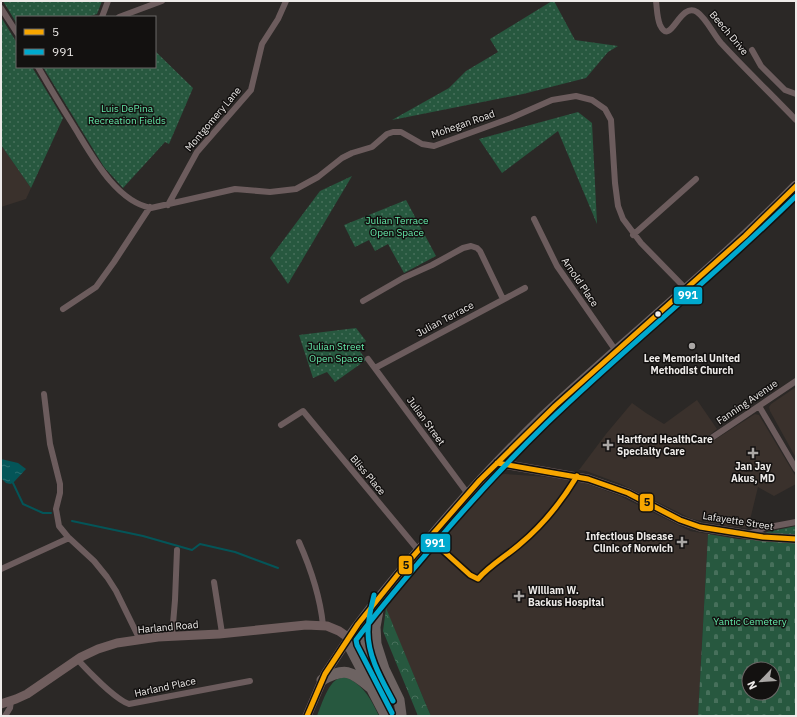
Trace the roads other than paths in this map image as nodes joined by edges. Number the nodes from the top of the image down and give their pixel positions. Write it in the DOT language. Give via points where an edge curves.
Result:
graph roads {
  1 [pos="108,1"];
  2 [pos="162,1"];
  3 [pos="286,1"];
  4 [pos="656,1"];
  5 [pos="1,8"];
  6 [pos="102,16"];
  7 [pos="121,16"];
  8 [pos="16,31"];
  9 [pos="752,50"];
  10 [pos="39,68"];
  11 [pos="796,94"];
  12 [pos="796,120"];
  13 [pos="696,179"];
  14 [pos="796,186"];
  15 [pos="168,205"];
  16 [pos="150,207"];
  17 [pos="534,219"];
  18 [pos="633,235"];
  19 [pos="525,288"];
  20 [pos="686,289"];
  21 [pos="502,299"];
  22 [pos="363,301"];
  23 [pos="63,309"];
  24 [pos="616,352"];
  25 [pos="368,359"];
  26 [pos="374,368"];
  27 [pos="796,381"];
  28 [pos="44,394"];
  29 [pos="759,406"];
  30 [pos="281,425"];
  31 [pos="710,439"];
  32 [pos="497,462"];
  33 [pos="796,469"];
  34 [pos="468,494"];
  35 [pos="796,522"];
  36 [pos="746,535"];
  37 [pos="68,538"];
  38 [pos="796,540"];
  39 [pos="299,542"];
  40 [pos="177,550"];
  41 [pos="419,551"];
  42 [pos="1,569"];
  43 [pos="214,582"];
  44 [pos="381,595"];
  45 [pos="323,626"];
  46 [pos="222,634"];
  47 [pos="172,636"];
  48 [pos="349,638"];
  49 [pos="140,640"];
  50 [pos="77,659"];
  51 [pos="322,680"];
  52 [pos="250,681"];
  53 [pos="374,690"];
  54 [pos="11,701"];
  55 [pos="1,704"];
  56 [pos="5,716"];
  57 [pos="307,716"];
  58 [pos="386,716"];
  59 [pos="401,716"];
  1 -- 6 [label="street"];
  2 -- 7 [label="street"];
  3 -- 15 [label="street, Montgomery Lane" via="262,44 251,90 197,152"];
  4 -- 12 [label="street, Beech Drive" via="660,24 666,30 673,28 685,12 692,10 700,14 720,41"];
  5 -- 8 [label="street"];
  9 -- 11 [label="street" via="761,66 784,90"];
  10 -- 16 [label="street, Mohegan Road" via="115,186 140,205"];
  13 -- 18 [label="street"];
  14 -- 20 [label="highway" via="750,232"];
  15 -- 16 [label="street, Mohegan Road"];
  15 -- 18 [label="street, Mohegan Road" via="235,189 270,192 292,190 312,180 342,158 372,147 391,133 401,132 422,144 434,146 511,118 546,101 576,96 592,100 610,116 618,206"];
  16 -- 23 [label="street" via="96,287"];
  17 -- 24 [label="street, Arnold Place" via="557,266"];
  18 -- 20 [label="street, Mohegan Road"];
  19 -- 21 [label="street, Julian Terrace"];
  20 -- 24 [label="highway"];
  21 -- 22 [label="street" via="480,251 469,246 406,276"];
  21 -- 26 [label="street, Julian Terrace"];
  24 -- 32 [label="highway"];
  25 -- 26 [label="street, Julian Street"];
  26 -- 34 [label="street, Julian Street"];
  27 -- 29 [label="street, Fanning Avenue"];
  28 -- 37 [label="street" via="50,444 60,484 56,515"];
  29 -- 31 [label="street, Fanning Avenue"];
  29 -- 33 [label="street"];
  30 -- 41 [label="street, Bliss Place" via="303,411"];
  32 -- 34 [label="highway"];
  32 -- 36 [label="main road, Lafayette Street" via="588,478 628,493 693,525"];
  34 -- 41 [label="highway"];
  35 -- 36 [label="street" via="761,529"];
  36 -- 38 [label="main road, Lafayette Street"];
  37 -- 42 [label="street"];
  37 -- 49 [label="street" via="94,561 107,577"];
  39 -- 45 [label="street" via="319,600"];
  40 -- 47 [label="street"];
  41 -- 44 [label="highway"];
  43 -- 46 [label="street"];
  44 -- 48 [label="highway"];
  44 -- 59 [label="highway" via="375,627 376,644 384,669 399,700"];
  45 -- 46 [label="main road, Harland Road" via="295,625"];
  45 -- 48 [label="main road, Harland Road"];
  46 -- 47 [label="main road, Harland Road"];
  47 -- 49 [label="main road, Harland Road"];
  48 -- 51 [label="main road"];
  48 -- 53 [label="highway" via="350,647"];
  48 -- 59 [label="highway" via="358,639 365,646"];
  49 -- 50 [label="main road, Harland Road" via="104,647"];
  50 -- 52 [label="street, Harland Place" via="99,681 129,704"];
  50 -- 54 [label="main road, Harland Road" via="29,693"];
  51 -- 53 [label="highway" via="337,673 349,672"];
  51 -- 57 [label="main road"];
  53 -- 58 [label="highway"];
  54 -- 55 [label="main road, Harland Road"];
  54 -- 56 [label="street"];
}
